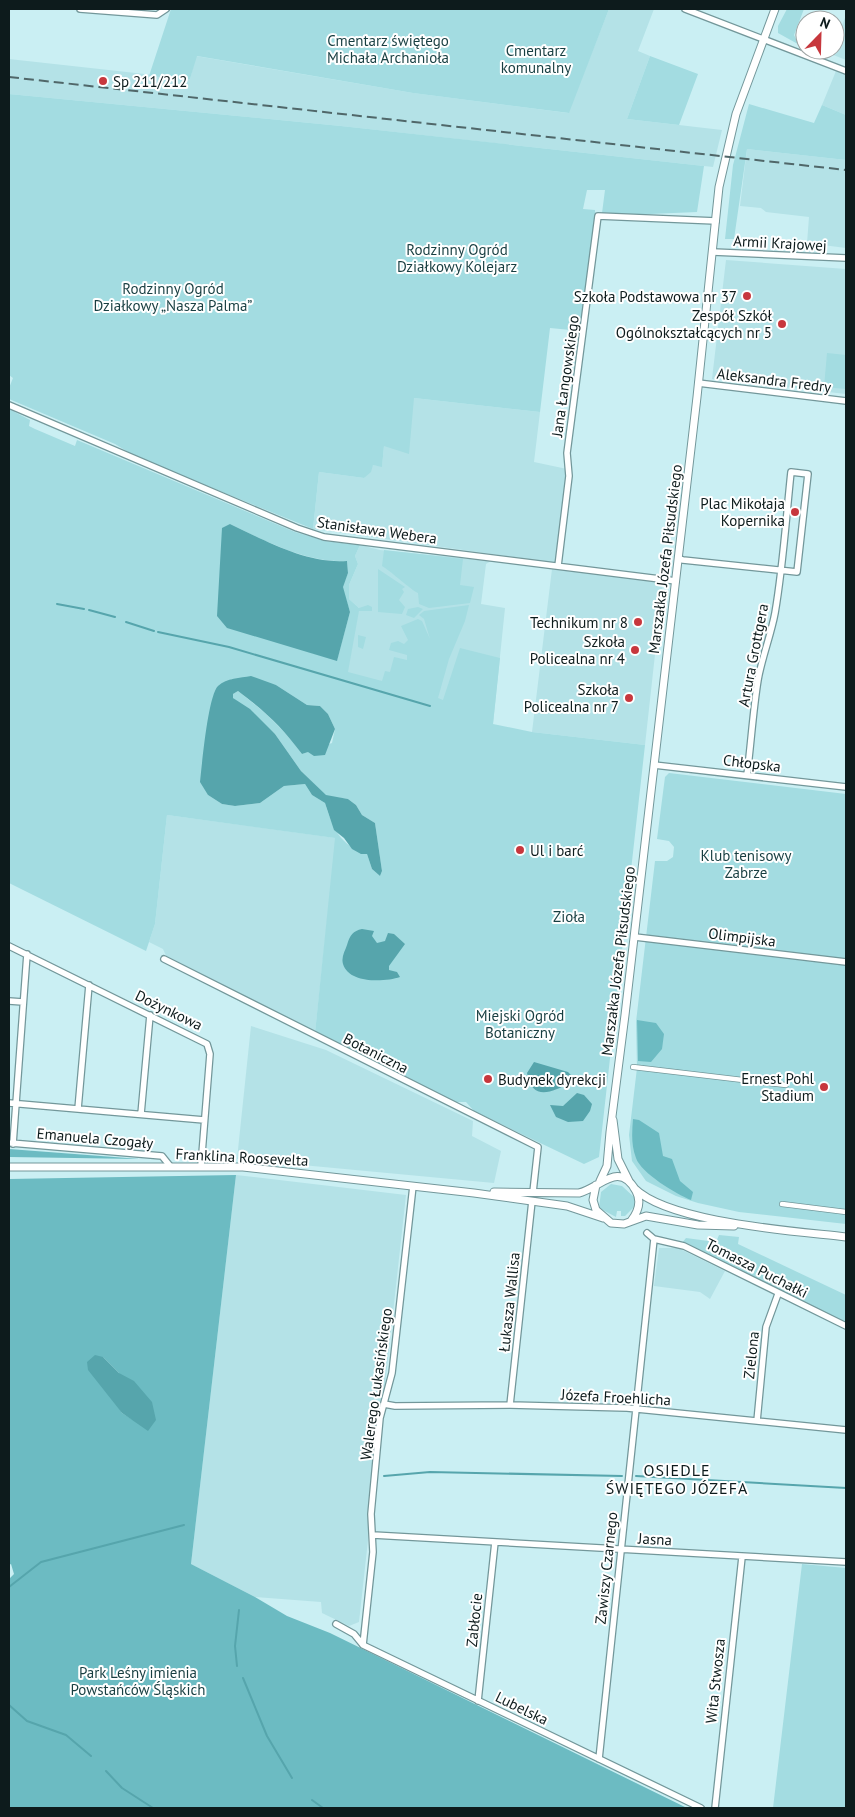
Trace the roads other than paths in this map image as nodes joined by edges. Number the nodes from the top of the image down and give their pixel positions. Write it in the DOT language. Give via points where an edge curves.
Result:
graph roads {
  1 [pos="80,9"];
  2 [pos="166,9"];
  3 [pos="685,9"];
  4 [pos="775,9"];
  5 [pos="764,39"];
  6 [pos="846,71"];
  7 [pos="716,222"];
  8 [pos="713,252"];
  9 [pos="846,258"];
  10 [pos="698,383"];
  11 [pos="846,401"];
  12 [pos="9,404"];
  13 [pos="679,559"];
  14 [pos="558,566"];
  15 [pos="780,570"];
  16 [pos="676,581"];
  17 [pos="654,765"];
  18 [pos="747,775"];
  19 [pos="846,787"];
  20 [pos="634,937"];
  21 [pos="9,946"];
  22 [pos="27,954"];
  23 [pos="164,960"];
  24 [pos="846,962"];
  25 [pos="89,985"];
  26 [pos="9,1001"];
  27 [pos="23,1002"];
  28 [pos="150,1015"];
  29 [pos="633,1067"];
  30 [pos="786,1085"];
  31 [pos="9,1103"];
  32 [pos="16,1104"];
  33 [pos="78,1109"];
  34 [pos="141,1114"];
  35 [pos="613,1119"];
  36 [pos="204,1120"];
  37 [pos="11,1144"];
  38 [pos="170,1166"];
  39 [pos="201,1166"];
  40 [pos="9,1167"];
  41 [pos="598,1183"];
  42 [pos="631,1185"];
  43 [pos="413,1186"];
  44 [pos="533,1192"];
  45 [pos="474,1193"];
  46 [pos="532,1201"];
  47 [pos="782,1204"];
  48 [pos="846,1212"];
  49 [pos="603,1218"];
  50 [pos="632,1221"];
  51 [pos="752,1226"];
  52 [pos="647,1233"];
  53 [pos="846,1237"];
  54 [pos="654,1239"];
  55 [pos="778,1294"];
  56 [pos="846,1326"];
  57 [pos="384,1404"];
  58 [pos="510,1405"];
  59 [pos="636,1409"];
  60 [pos="757,1421"];
  61 [pos="846,1430"];
  62 [pos="373,1535"];
  63 [pos="495,1542"];
  64 [pos="621,1550"];
  65 [pos="742,1556"];
  66 [pos="846,1562"];
  67 [pos="336,1624"];
  68 [pos="363,1645"];
  69 [pos="478,1701"];
  70 [pos="599,1759"];
  71 [pos="701,1808"];
  72 [pos="715,1808"];
  1 -- 2 [label="street" via="157,15"];
  3 -- 5 [label="street"];
  4 -- 5 [label="street, Marszałka Józefa Piłsudskiego"];
  5 -- 6 [label="street"];
  5 -- 7 [label="street, Marszałka Józefa Piłsudskiego" via="728,143"];
  7 -- 8 [label="street, Marszałka Józefa Piłsudskiego"];
  7 -- 14 [label="street, Jana Łangowskiego" via="598,216 567,453 569,476"];
  8 -- 9 [label="street, Armii Krajowej"];
  8 -- 10 [label="street, Marszałka Józefa Piłsudskiego"];
  10 -- 11 [label="street, Aleksandra Fredry"];
  10 -- 13 [label="street, Marszałka Józefa Piłsudskiego"];
  12 -- 14 [label="street, Stanisława Webera" via="308,532 357,542"];
  13 -- 15 [label="street"];
  13 -- 16 [label="street, Marszałka Józefa Piłsudskiego"];
  14 -- 16 [label="street, Stanisława Webera"];
  15 -- 15 [label="street" via="791,472 808,474 797,572"];
  15 -- 18 [label="street, Artura Grottgera" via="775,612 757,689"];
  16 -- 17 [label="street, Marszałka Józefa Piłsudskiego"];
  17 -- 18 [label="street, Chłopska"];
  17 -- 20 [label="street, Marszałka Józefa Piłsudskiego"];
  18 -- 19 [label="street, Chłopska"];
  20 -- 24 [label="street, Olimpijska"];
  20 -- 35 [label="street, Marszałka Józefa Piłsudskiego"];
  21 -- 22 [label="street, Dożynkowa"];
  22 -- 25 [label="street, Dożynkowa"];
  22 -- 27 [label="street, Emanuela Czogały"];
  23 -- 44 [label="street, Botaniczna" via="538,1147"];
  25 -- 28 [label="street, Dożynkowa"];
  25 -- 33 [label="street, Emanuela Czogały"];
  26 -- 27 [label="street"];
  27 -- 32 [label="street, Emanuela Czogały"];
  28 -- 34 [label="street, Emanuela Czogały"];
  28 -- 36 [label="street, Dożynkowa" via="210,1048"];
  29 -- 30 [label="street"];
  31 -- 32 [label="street, Emanuela Czogały"];
  32 -- 33 [label="street, Emanuela Czogały"];
  32 -- 37 [label="street, Emanuela Czogały"];
  33 -- 34 [label="street, Emanuela Czogały"];
  34 -- 36 [label="street, Emanuela Czogały"];
  35 -- 41 [label="street, Marszałka Józefa Piłsudskiego" via="607,1171"];
  35 -- 42 [label="street, Marszałka Józefa Piłsudskiego" via="618,1158"];
  36 -- 39 [label="street, Dożynkowa"];
  37 -- 38 [label="street, Emanuela Czogały" via="162,1156"];
  38 -- 39 [label="street, Franklina Roosevelta"];
  38 -- 40 [label="street, Franklina Roosevelta"];
  39 -- 43 [label="street, Franklina Roosevelta" via="251,1168"];
  41 -- 42 [label="street" via="615,1177"];
  41 -- 44 [label="street, Franklina Roosevelta" via="579,1193"];
  41 -- 49 [label="street" via="593,1195 594,1206"];
  42 -- 50 [label="street" via="639,1205"];
  42 -- 51 [label="street" via="643,1195 689,1214"];
  43 -- 45 [label="street, Franklina Roosevelta"];
  43 -- 57 [label="street, Walerego Łukasińskiego" via="395,1350"];
  44 -- 45 [label="street, Franklina Roosevelta"];
  45 -- 46 [label="street, Franklina Roosevelta"];
  46 -- 49 [label="street, Franklina Roosevelta" via="567,1206"];
  46 -- 58 [label="street, Łukasza Wallisa"];
  47 -- 48 [label="street"];
  49 -- 50 [label="street" via="616,1224"];
  50 -- 51 [label="street" via="646,1216 698,1225"];
  51 -- 53 [label="street"];
  52 -- 54 [label="street"];
  54 -- 55 [label="street, Tomasza Puchałki" via="684,1246"];
  54 -- 59 [label="street, Zawiszy Czarnego"];
  55 -- 56 [label="street, Tomasza Puchałki"];
  55 -- 60 [label="street, Zielona" via="766,1327"];
  57 -- 58 [label="street, Józefa Froehlicha"];
  57 -- 62 [label="street, Walerego Łukasińskiego" via="380,1418"];
  58 -- 59 [label="street, Józefa Froehlicha"];
  59 -- 60 [label="street, Józefa Froehlicha"];
  59 -- 64 [label="street, Zawiszy Czarnego"];
  60 -- 61 [label="street, Józefa Froehlicha"];
  62 -- 63 [label="street, Jasna"];
  62 -- 68 [label="street, Walerego Łukasińskiego"];
  63 -- 64 [label="street, Jasna"];
  63 -- 69 [label="street, Zabłocie"];
  64 -- 65 [label="street, Jasna"];
  64 -- 70 [label="street, Zawiszy Czarnego"];
  65 -- 66 [label="street, Jasna"];
  65 -- 72 [label="street, Wita Stwosza"];
  67 -- 68 [label="street, Lubelska" via="354,1634"];
  68 -- 69 [label="street, Lubelska"];
  69 -- 70 [label="street, Lubelska"];
  70 -- 71 [label="street, Lubelska"];
}
